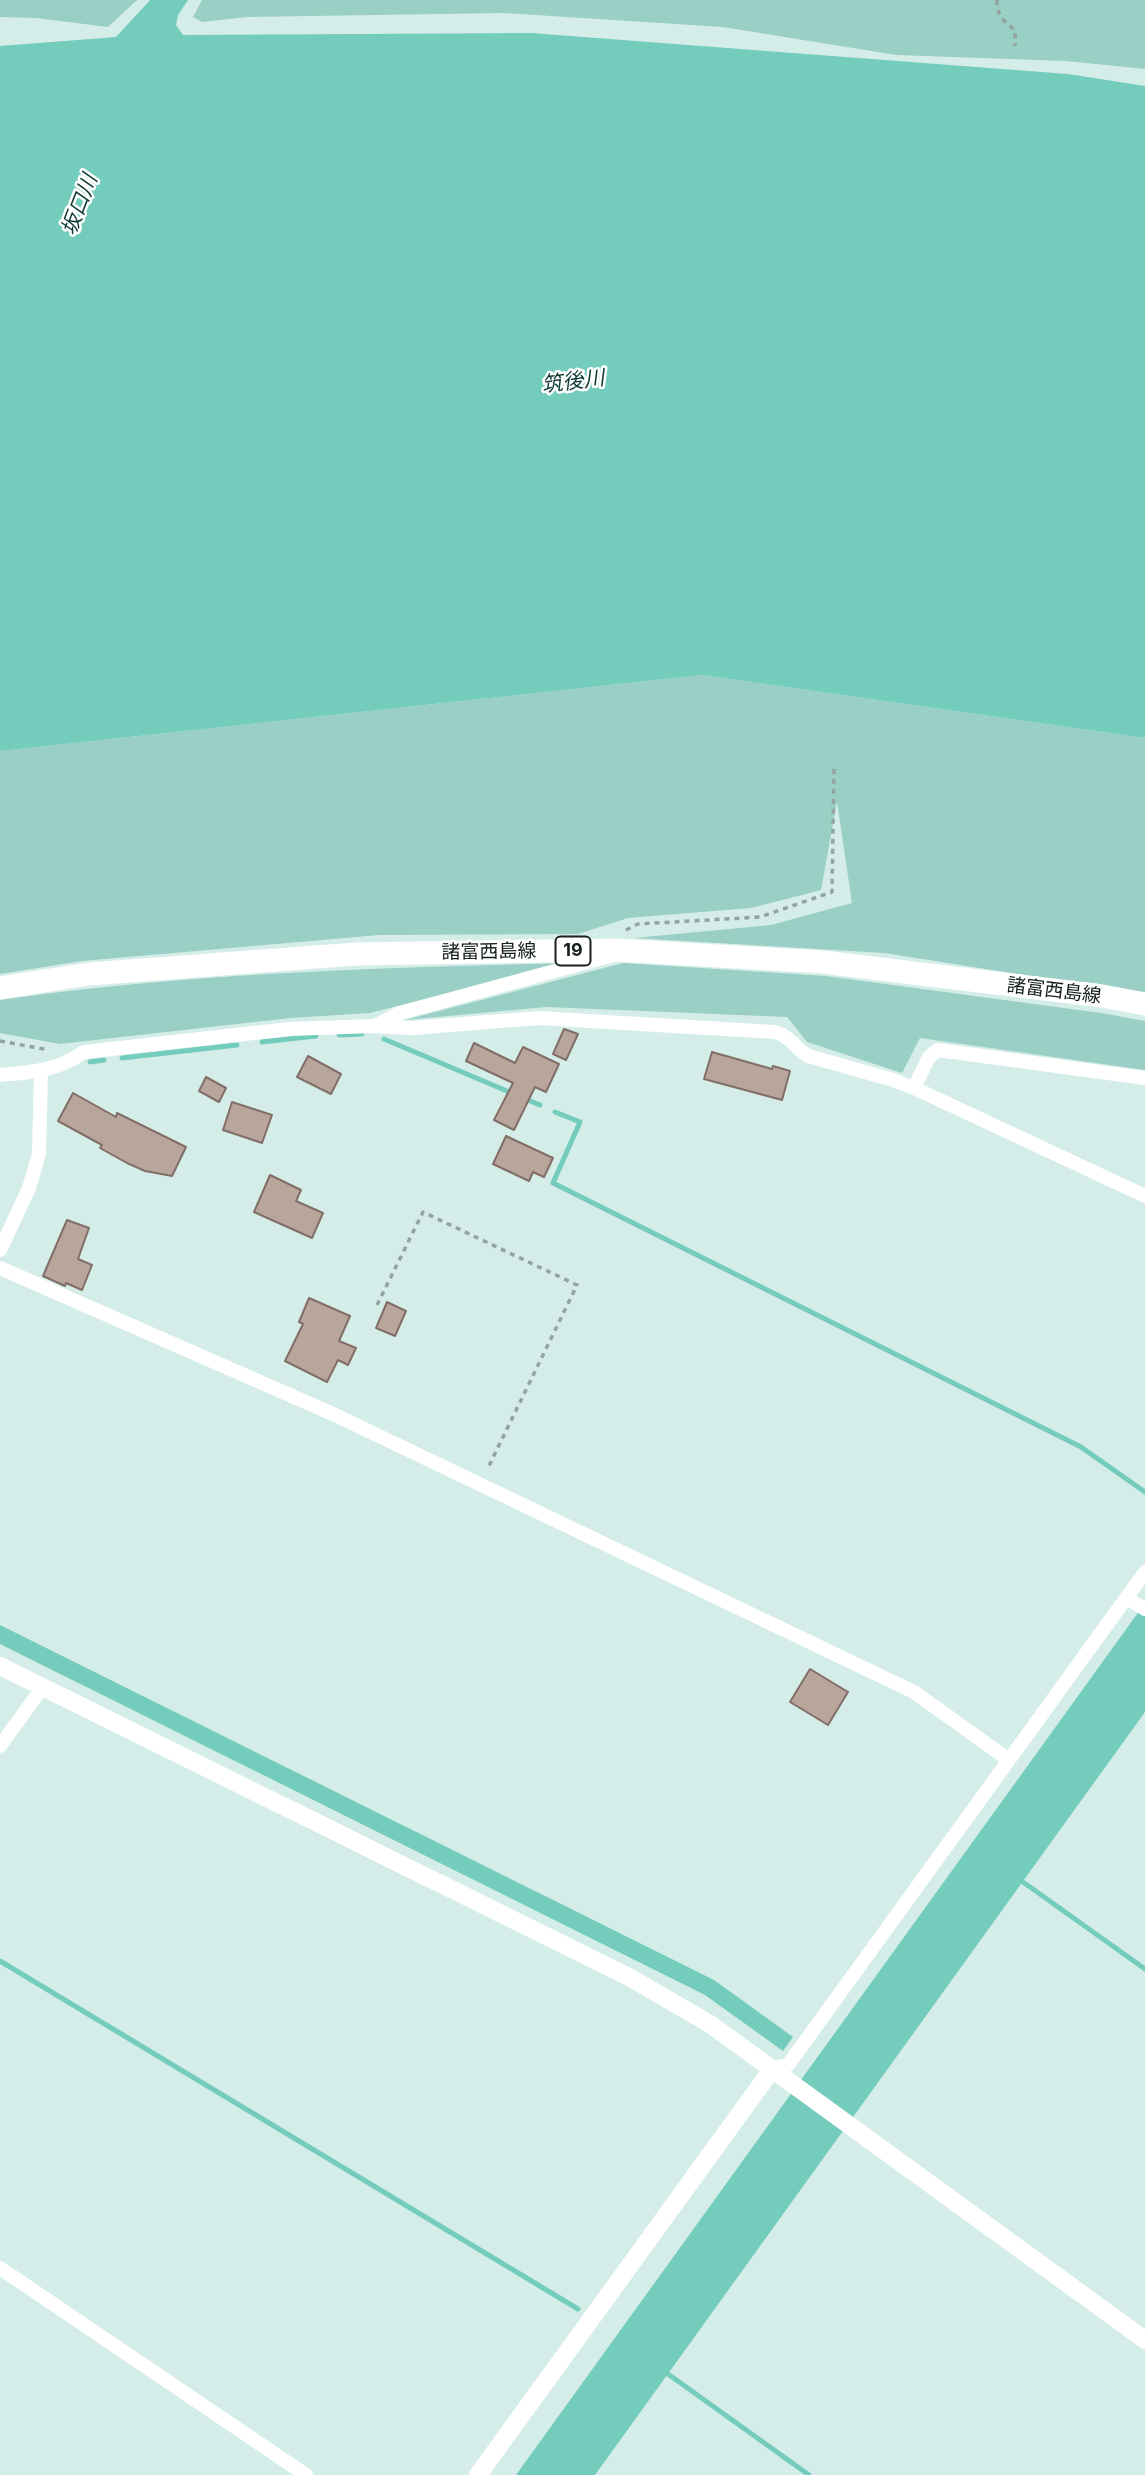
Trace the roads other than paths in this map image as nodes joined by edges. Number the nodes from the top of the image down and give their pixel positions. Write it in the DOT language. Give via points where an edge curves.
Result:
graph roads {
  1 [pos="615,950"];
  2 [pos="0,988"];
  3 [pos="1145,1004"];
  4 [pos="374,1026"];
  5 [pos="41,1071"];
  6 [pos="0,1075"];
  7 [pos="1145,1078"];
  8 [pos="915,1088"];
  9 [pos="1145,1196"];
  10 [pos="0,1250"];
  11 [pos="0,1268"];
  12 [pos="1145,1572"];
  13 [pos="1137,1604"];
  14 [pos="0,1666"];
  15 [pos="43,1687"];
  16 [pos="0,1746"];
  17 [pos="1009,1760"];
  18 [pos="773,2068"];
  19 [pos="0,2267"];
  20 [pos="1145,2340"];
  21 [pos="306,2475"];
  22 [pos="478,2475"];
  1 -- 2 [label="main road, 諸富西島線 / 19" via="356,954 89,974"];
  1 -- 3 [label="main road, 諸富西島線 / 19" via="823,962"];
  1 -- 4 [label="street" via="609,957 400,1013"];
  4 -- 5 [label="street" via="289,1028 98,1050"];
  4 -- 8 [label="street" via="412,1028 539,1018 775,1032 808,1056"];
  5 -- 6 [label="street"];
  5 -- 10 [label="street" via="39,1154 29,1188"];
  7 -- 8 [label="street" via="938,1050 929,1057"];
  8 -- 9 [label="street"];
  11 -- 17 [label="street" via="333,1414 914,1692"];
  12 -- 13 [label="street"];
  13 -- 17 [label="street"];
  14 -- 15 [label="street"];
  15 -- 16 [label="street"];
  15 -- 18 [label="street" via="629,1977 710,2024"];
  17 -- 18 [label="street" via="788,2065"];
  18 -- 20 [label="street"];
  18 -- 22 [label="street"];
  19 -- 21 [label="street"];
}
